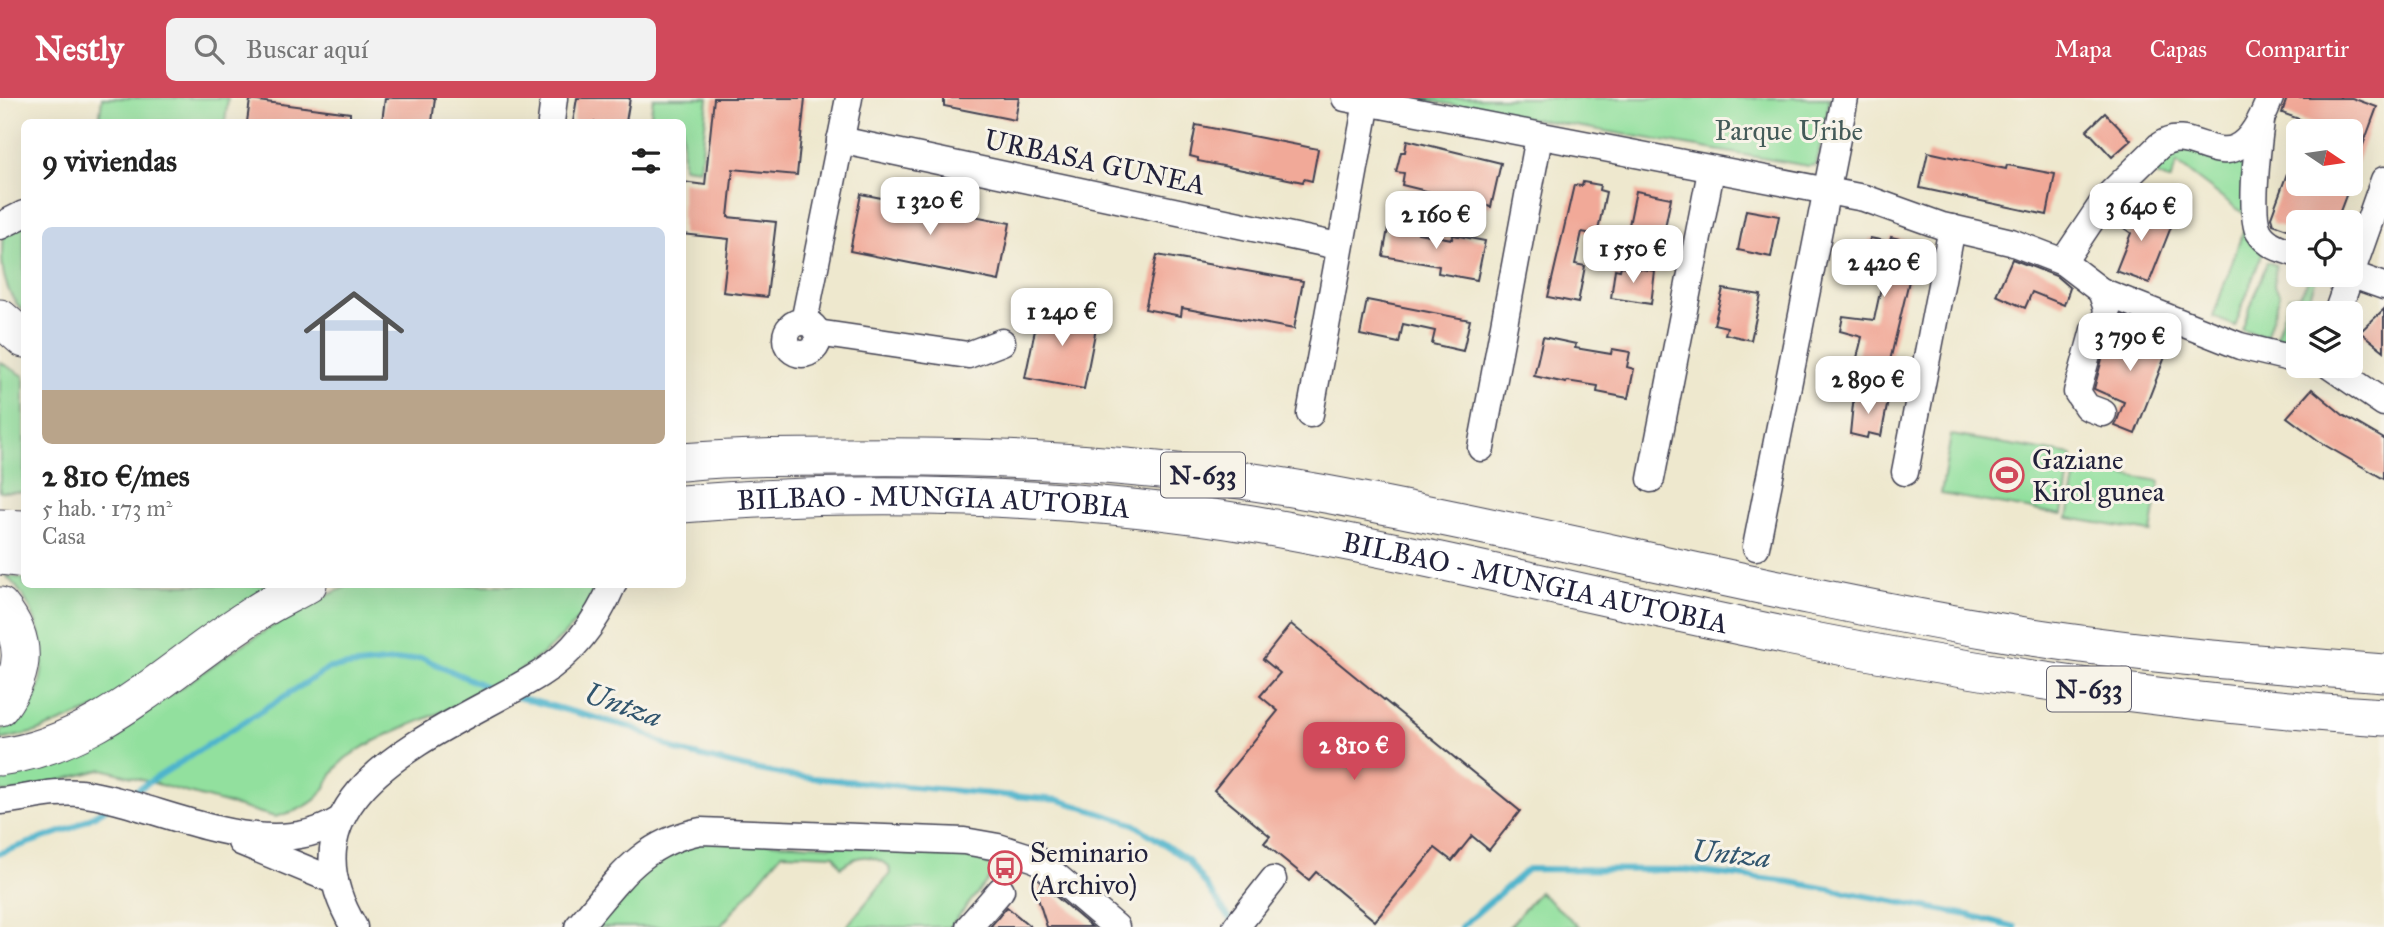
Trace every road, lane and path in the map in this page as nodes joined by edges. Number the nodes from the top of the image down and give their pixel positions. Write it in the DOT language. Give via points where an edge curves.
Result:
graph roads {
  1 [pos="554,98"];
  2 [pos="849,98"];
  3 [pos="1845,98"];
  4 [pos="1356,100"];
  5 [pos="2265,109"];
  6 [pos="551,119"];
  7 [pos="1539,137"];
  8 [pos="840,140"];
  9 [pos="1711,171"];
  10 [pos="2383,186"];
  11 [pos="1825,191"];
  12 [pos="0,209"];
  13 [pos="21,212"];
  14 [pos="21,214"];
  15 [pos="0,226"];
  16 [pos="1952,228"];
  17 [pos="2363,239"];
  18 [pos="1338,246"];
  19 [pos="2286,250"];
  20 [pos="2063,262"];
  21 [pos="2363,279"];
  22 [pos="2384,286"];
  23 [pos="2101,291"];
  24 [pos="0,318"];
  25 [pos="21,336"];
  26 [pos="1002,342"];
  27 [pos="0,348"];
  28 [pos="2286,357"];
  29 [pos="21,359"];
  30 [pos="2348,378"];
  31 [pos="2384,403"];
  32 [pos="2103,413"];
  33 [pos="1310,414"];
  34 [pos="1481,448"];
  35 [pos="686,461"];
  36 [pos="1905,472"];
  37 [pos="1651,479"];
  38 [pos="686,504"];
  39 [pos="0,505"];
  40 [pos="21,505"];
  41 [pos="0,528"];
  42 [pos="21,529"];
  43 [pos="1756,547"];
  44 [pos="0,556"];
  45 [pos="21,559"];
  46 [pos="301,588"];
  47 [pos="611,588"];
  48 [pos="0,606"];
  49 [pos="2384,673"];
  50 [pos="0,707"];
  51 [pos="2384,717"];
  52 [pos="0,757"];
  53 [pos="0,801"];
  54 [pos="338,821"];
  55 [pos="225,831"];
  56 [pos="1273,880"];
  57 [pos="335,881"];
  58 [pos="1001,890"];
  59 [pos="1243,918"];
  60 [pos="354,927"];
  61 [pos="578,927"];
  62 [pos="969,927"];
  63 [pos="1116,927"];
  1 -- 6 [label="street"];
  2 -- 8 [label="street"];
  3 -- 11 [label="street"];
  4 -- 7 [label="street"];
  4 -- 18 [label="street"];
  5 -- 19 [label="street" via="2256,202 2259,232"];
  5 -- 20 [label="street" via="2241,144 2221,152 2181,138 2168,139 2106,198"];
  7 -- 9 [label="street"];
  7 -- 34 [label="street"];
  8 -- 18 [label="street, URBASA GUNEA"];
  8 -- 26 [label="street" via="810,327 968,355"];
  9 -- 11 [label="street"];
  9 -- 37 [label="street"];
  10 -- 17 [label="street"];
  11 -- 16 [label="street" via="1864,198"];
  11 -- 43 [label="street"];
  12 -- 13 [label="street"];
  14 -- 15 [label="street"];
  16 -- 20 [label="street" via="2011,242"];
  16 -- 36 [label="street"];
  18 -- 33 [label="street"];
  20 -- 23 [label="street"];
  21 -- 22 [label="street"];
  23 -- 28 [label="street" via="2240,346"];
  23 -- 32 [label="street" via="2106,309 2104,329 2094,330 2077,392 2088,407"];
  24 -- 25 [label="highway"];
  27 -- 29 [label="highway"];
  30 -- 31 [label="street"];
  35 -- 49 [label="highway, BILBAO - MUNGIA AUTOBIA / N-633" via="930,456 1125,466 1319,492 1709,576 1989,630 2131,651"];
  38 -- 51 [label="highway, BILBAO - MUNGIA AUTOBIA / N-633" via="925,496 1250,524 1796,638 2098,690"];
  39 -- 40 [label="highway"];
  41 -- 42 [label="highway"];
  44 -- 45 [label="highway"];
  46 -- 52 [label="highway" via="256,612 132,702 45,747"];
  47 -- 54 [label="street" via="600,615 576,645 541,673 376,773"];
  48 -- 50 [label="highway" via="16,628 21,649 19,673"];
  53 -- 55 [label="street" via="78,793"];
  54 -- 55 [label="street" via="320,832 281,837"];
  54 -- 57 [label="street" via="332,855"];
  55 -- 57 [label="street" via="245,844"];
  56 -- 59 [label="street"];
  57 -- 60 [label="street"];
  58 -- 62 [label="street"];
  61 -- 63 [label="street" via="643,853 668,839 701,831 998,846 1035,859"];
}
